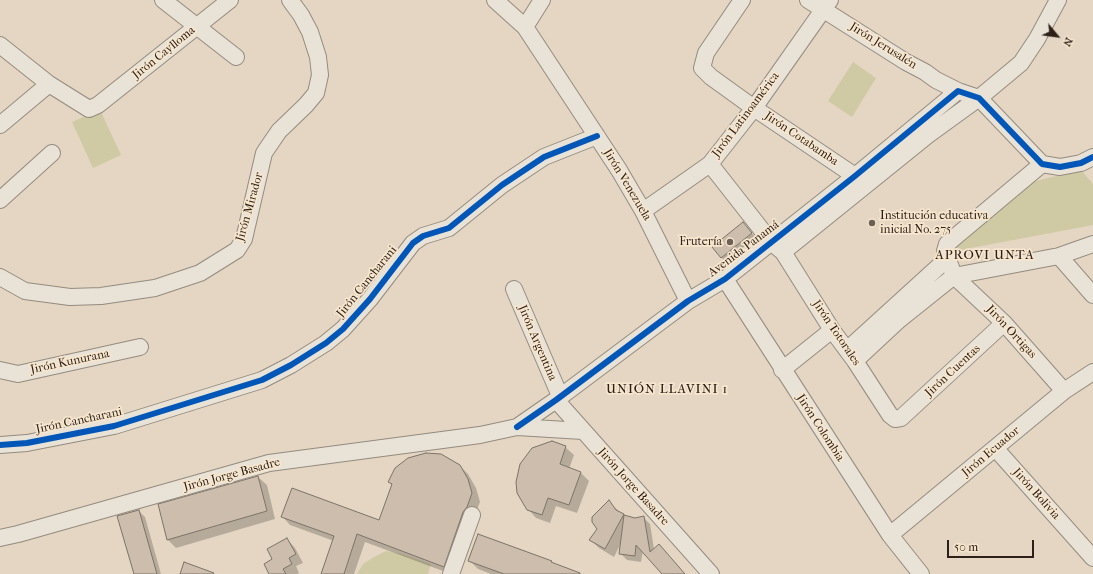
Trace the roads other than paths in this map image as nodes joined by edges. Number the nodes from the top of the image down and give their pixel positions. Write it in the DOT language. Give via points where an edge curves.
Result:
graph roads {
  1 [pos="163,0"];
  2 [pos="230,0"];
  3 [pos="290,0"];
  4 [pos="495,0"];
  5 [pos="542,0"];
  6 [pos="742,0"];
  7 [pos="808,0"];
  8 [pos="1058,0"];
  9 [pos="826,4"];
  10 [pos="197,26"];
  11 [pos="525,27"];
  12 [pos="0,45"];
  13 [pos="236,57"];
  14 [pos="49,84"];
  15 [pos="958,91"];
  16 [pos="979,98"];
  17 [pos="754,108"];
  18 [pos="0,125"];
  19 [pos="597,136"];
  20 [pos="52,153"];
  21 [pos="1093,157"];
  22 [pos="710,164"];
  23 [pos="1042,164"];
  24 [pos="855,176"];
  25 [pos="0,200"];
  26 [pos="643,211"];
  27 [pos="1093,244"];
  28 [pos="777,247"];
  29 [pos="1059,256"];
  30 [pos="948,258"];
  31 [pos="954,276"];
  32 [pos="0,277"];
  33 [pos="725,279"];
  34 [pos="514,289"];
  35 [pos="1093,295"];
  36 [pos="688,301"];
  37 [pos="1004,323"];
  38 [pos="832,330"];
  39 [pos="140,347"];
  40 [pos="851,355"];
  41 [pos="0,370"];
  42 [pos="782,370"];
  43 [pos="1093,372"];
  44 [pos="1064,391"];
  45 [pos="558,398"];
  46 [pos="901,418"];
  47 [pos="517,427"];
  48 [pos="583,431"];
  49 [pos="0,445"];
  50 [pos="995,448"];
  51 [pos="472,515"];
  52 [pos="890,535"];
  53 [pos="0,538"];
  54 [pos="1093,558"];
  55 [pos="451,574"];
  56 [pos="711,574"];
  57 [pos="921,574"];
  1 -- 10 [label="street"];
  2 -- 10 [label="street, Jirón Caylloma"];
  3 -- 32 [label="street, Jirón Mirador" via="310,32 318,57 320,75 316,93 279,131 264,153 244,239 237,250 200,273 155,288 101,296 70,297 25,291"];
  4 -- 11 [label="street, Jirón Venezuela"];
  5 -- 11 [label="street"];
  6 -- 17 [label="street, Jirón Cotabamba" via="706,53 702,68"];
  7 -- 9 [label="street, Jirón Jerusalén"];
  8 -- 16 [label="street, Avenida Panamá" via="1021,63"];
  9 -- 15 [label="street, Jirón Jerusalén" via="906,62"];
  9 -- 17 [label="street, Jirón Latinoamérica"];
  10 -- 13 [label="street"];
  10 -- 14 [label="street, Jirón Caylloma" via="98,105 89,108 83,106"];
  11 -- 19 [label="street, Jirón Venezuela"];
  12 -- 14 [label="street"];
  14 -- 18 [label="street"];
  15 -- 16 [label="street"];
  15 -- 24 [label="street, Avenida Panamá"];
  16 -- 23 [label="street"];
  16 -- 28 [label="street, Avenida Panamá"];
  17 -- 22 [label="street, Jirón Latinoamérica"];
  17 -- 24 [label="street, Jirón Cotabamba"];
  19 -- 26 [label="street, Jirón Venezuela"];
  19 -- 49 [label="street, Jirón Cancharani" via="544,157 502,185 449,228 413,242 370,299 343,329 291,365 262,380 114,426 27,443"];
  20 -- 25 [label="street"];
  21 -- 23 [label="street" via="1090,160 1060,167"];
  22 -- 26 [label="street, Jirón Latinoamérica"];
  22 -- 28 [label="street, Jirón Totorales"];
  23 -- 30 [label="street" via="947,244 945,251"];
  24 -- 28 [label="street, Avenida Panamá"];
  26 -- 36 [label="street, Jirón Venezuela"];
  27 -- 29 [label="street"];
  28 -- 33 [label="street, Avenida Panamá"];
  28 -- 38 [label="street, Jirón Totorales"];
  29 -- 31 [label="street"];
  29 -- 35 [label="street"];
  30 -- 31 [label="street"];
  30 -- 40 [label="street"];
  31 -- 37 [label="street, Jirón Ortigas"];
  31 -- 40 [label="street"];
  33 -- 36 [label="street, Avenida Panamá"];
  33 -- 42 [label="street, Jirón Colombia"];
  34 -- 45 [label="street, Jirón Argentina"];
  36 -- 45 [label="street, Avenida Panamá"];
  37 -- 44 [label="street, Jirón Ortigas"];
  37 -- 46 [label="street, Jirón Cuentas"];
  38 -- 40 [label="street, Jirón Totorales"];
  38 -- 42 [label="street"];
  39 -- 41 [label="street, Jirón Kunurana" via="18,374"];
  40 -- 46 [label="street, Jirón Totorales" via="890,415"];
  42 -- 52 [label="street, Jirón Colombia"];
  43 -- 44 [label="street, Jirón Ecuador"];
  44 -- 50 [label="street, Jirón Ecuador"];
  45 -- 47 [label="street, Avenida Panamá"];
  45 -- 48 [label="street, Jirón Jorge Basadre"];
  47 -- 48 [label="street"];
  47 -- 53 [label="street, Jirón Jorge Basadre" via="480,435 269,463"];
  48 -- 56 [label="street, Jirón Jorge Basadre"];
  50 -- 52 [label="street, Jirón Ecuador"];
  50 -- 54 [label="street, Jirón Bolivia"];
  51 -- 55 [label="street"];
  52 -- 57 [label="street, Jirón Colombia"];
}
